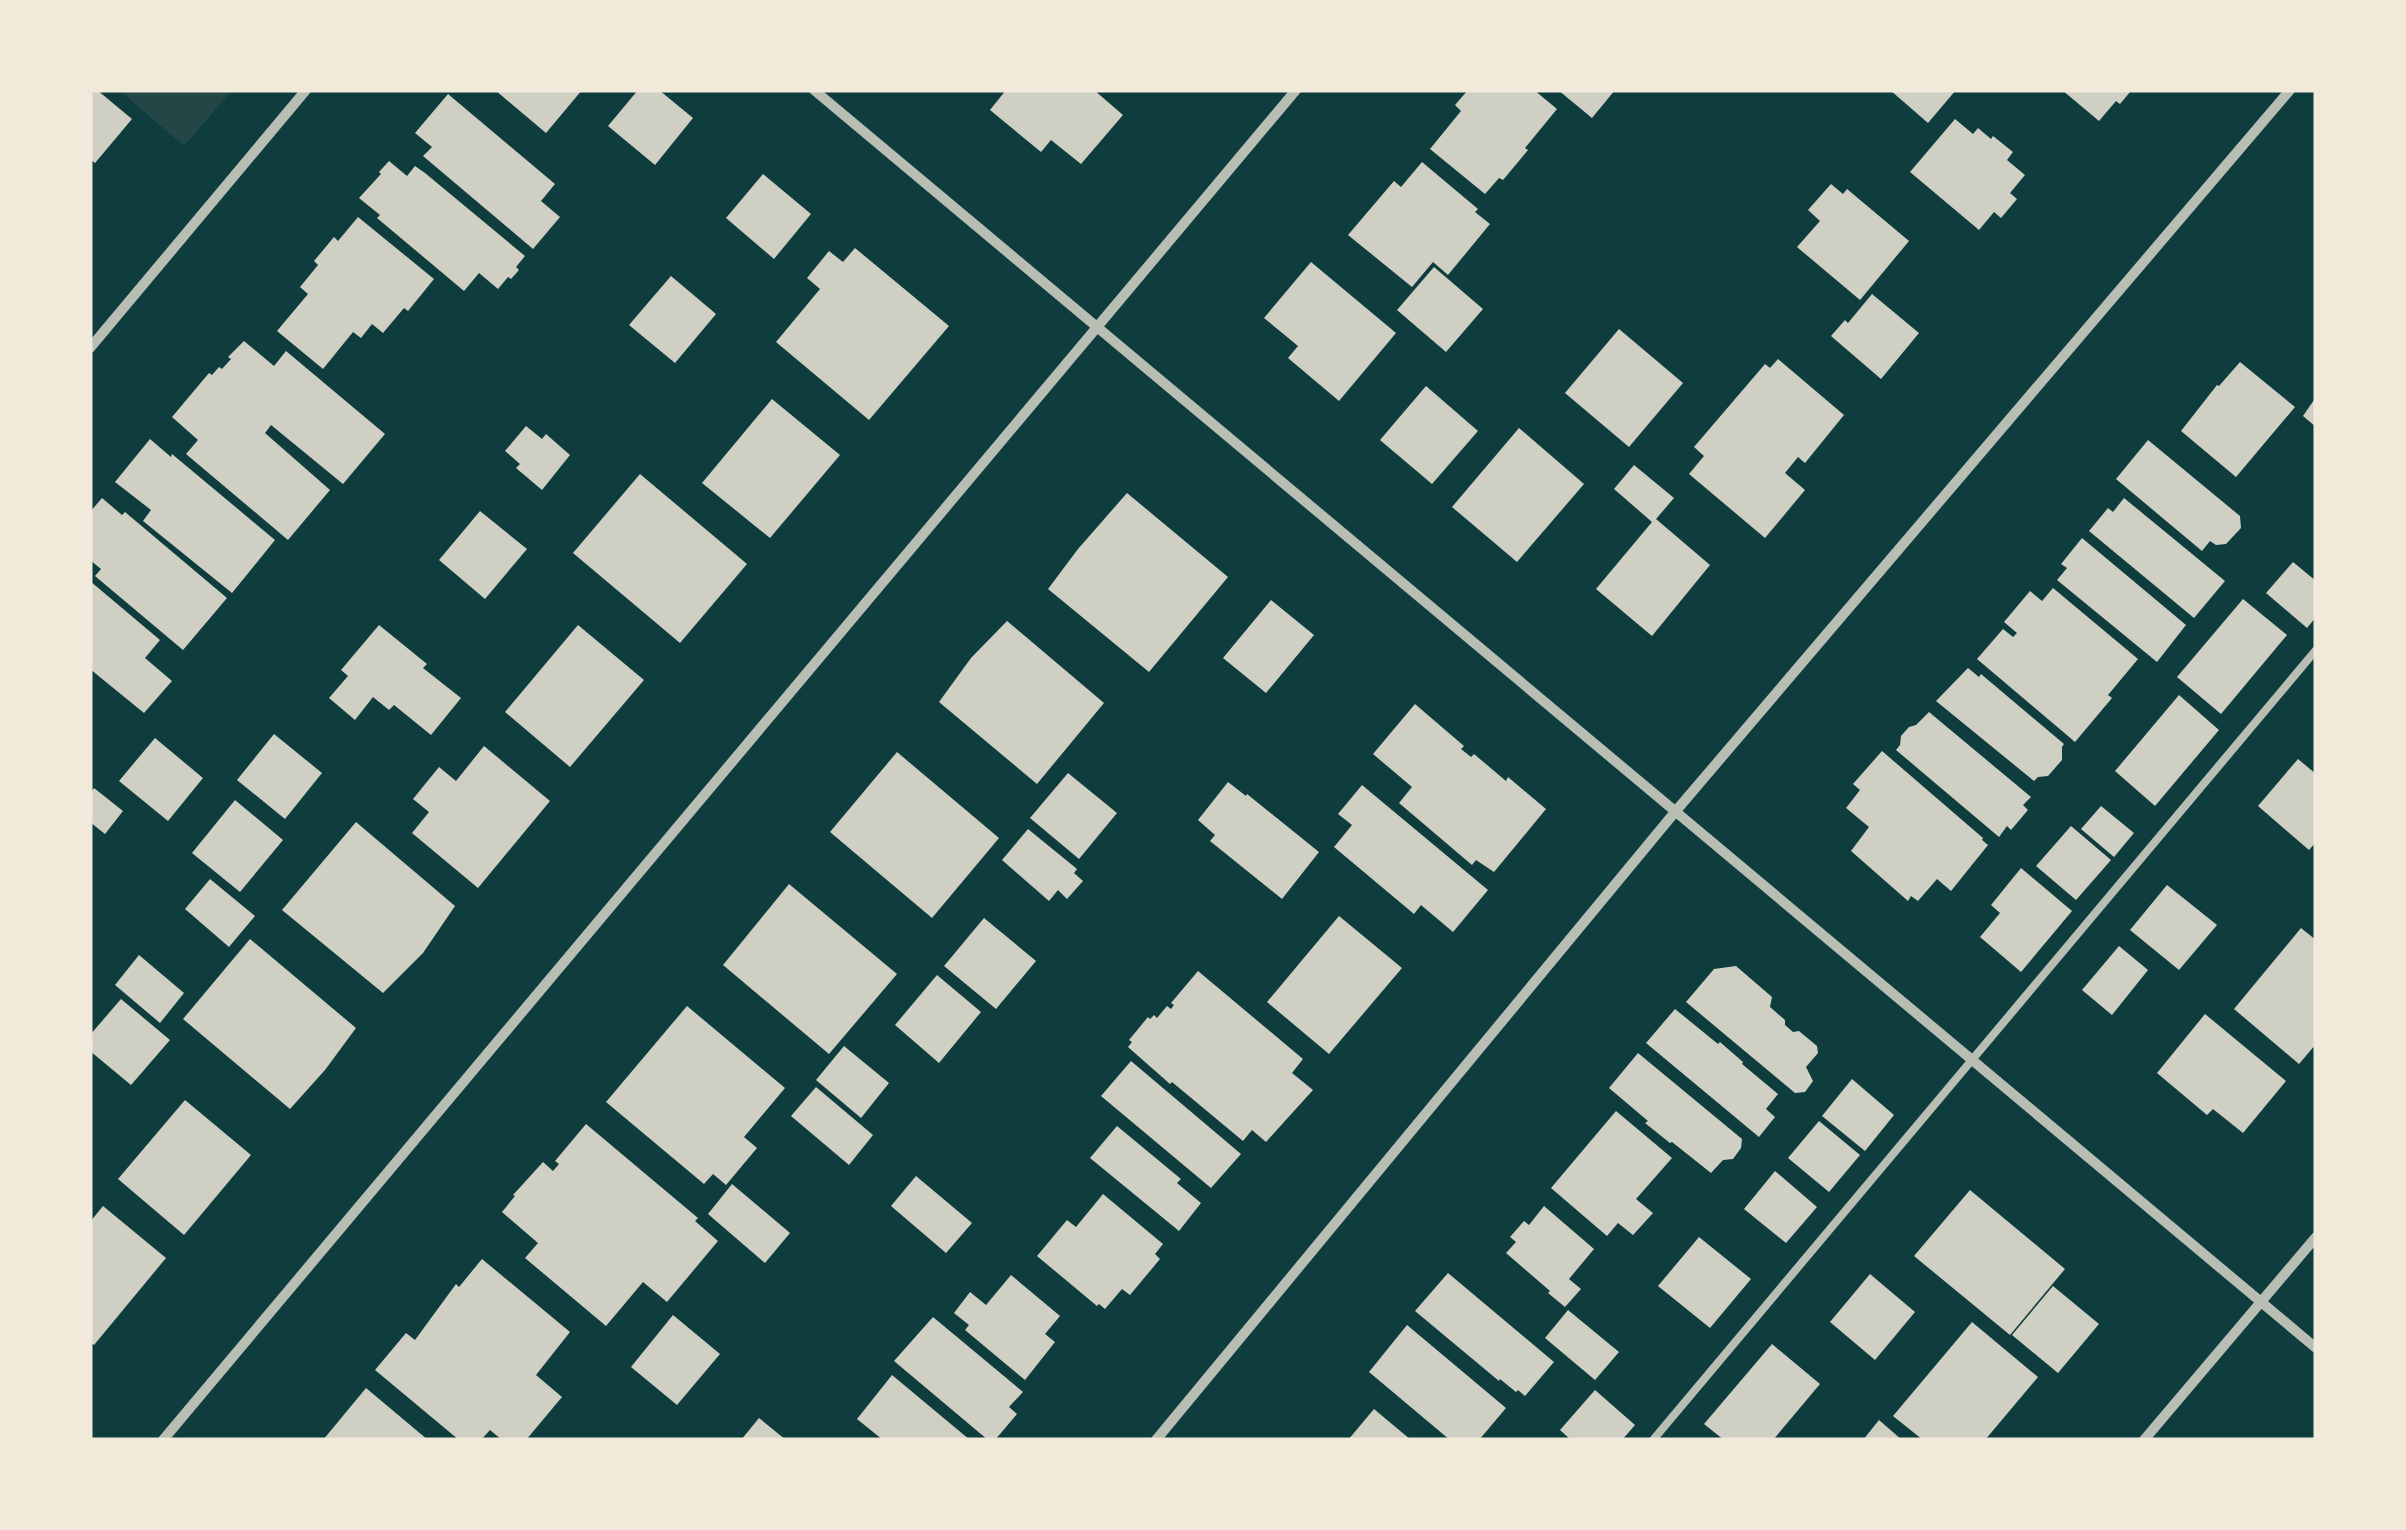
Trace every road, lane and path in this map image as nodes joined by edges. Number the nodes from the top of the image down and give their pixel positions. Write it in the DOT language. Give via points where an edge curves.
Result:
graph roads {
  1 [pos="306,90"];
  2 [pos="814,90"];
  3 [pos="1296,90"];
  4 [pos="2290,90"];
  5 [pos="1098,326"];
  6 [pos="90,348"];
  7 [pos="2316,650"];
  8 [pos="1674,812"];
  9 [pos="1972,1061"];
  10 [pos="2316,1237"];
  11 [pos="2260,1302"];
  12 [pos="2316,1348"];
  13 [pos="163,1440"];
  14 [pos="1156,1440"];
  15 [pos="1652,1440"];
  16 [pos="2144,1440"];
  1 -- 6 [label="street"];
  2 -- 5 [label="street"];
  3 -- 5 [label="street"];
  4 -- 8 [label="street"];
  5 -- 8 [label="street"];
  5 -- 13 [label="street"];
  7 -- 9 [label="lane"];
  8 -- 9 [label="street"];
  8 -- 14 [label="street"];
  9 -- 11 [label="street"];
  9 -- 15 [label="lane"];
  10 -- 11 [label="street"];
  11 -- 12 [label="street"];
  11 -- 16 [label="street"];
}
